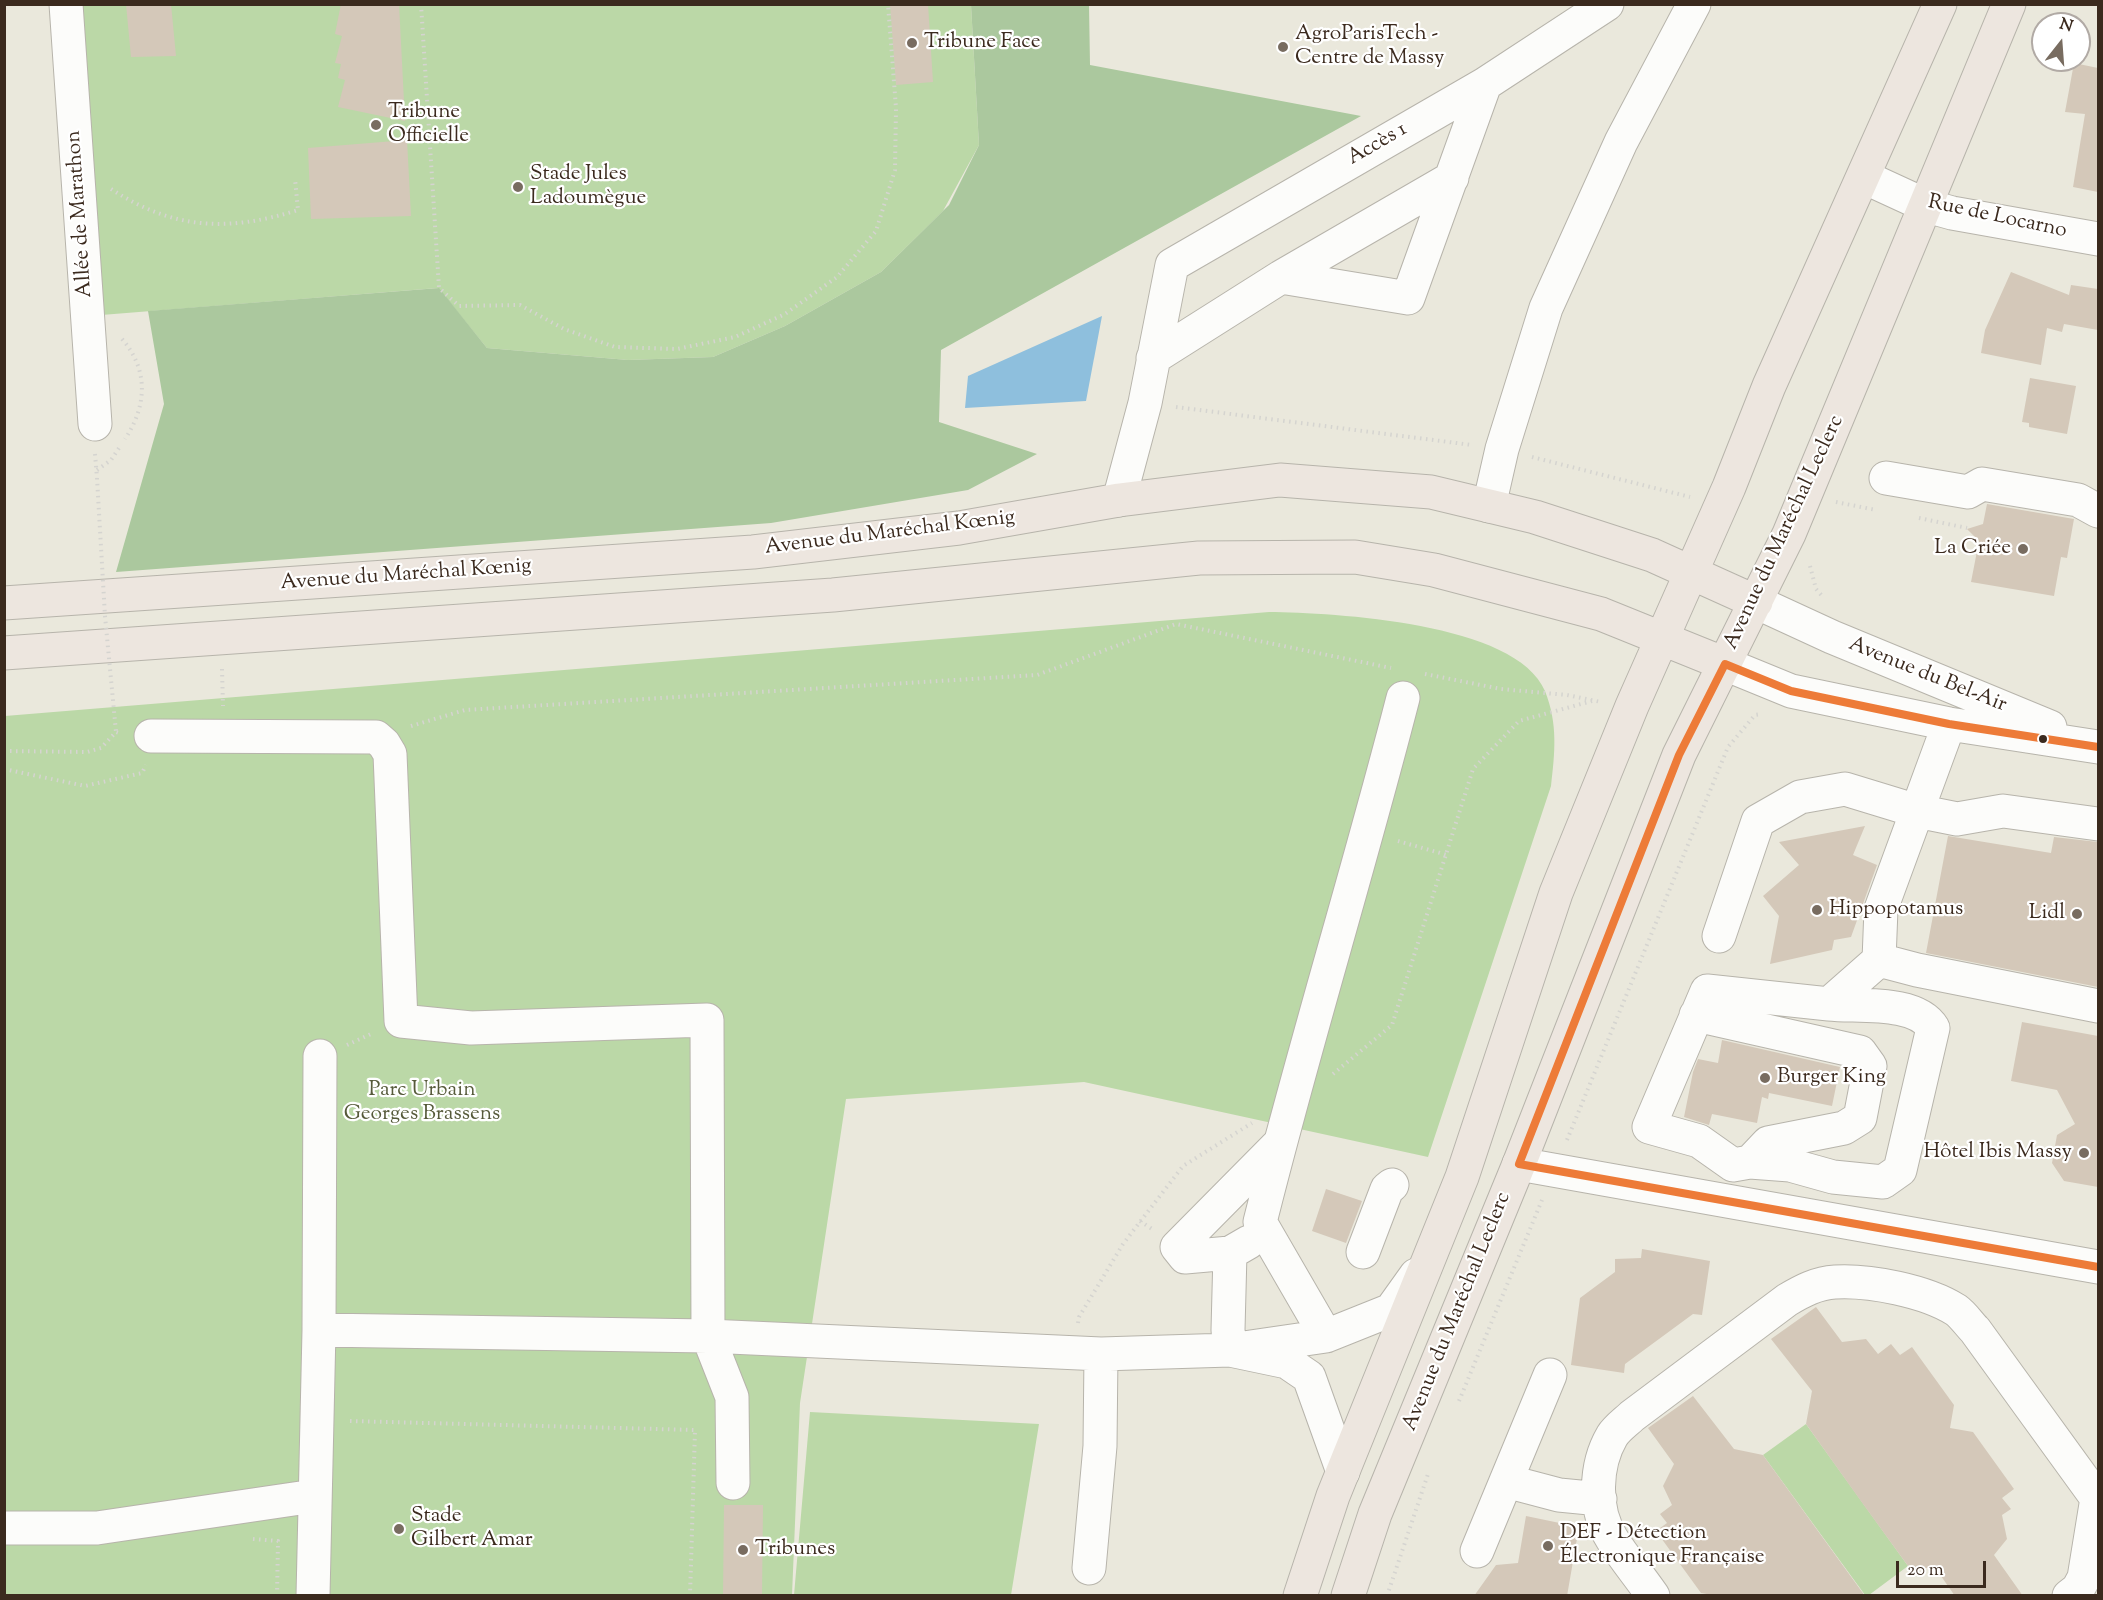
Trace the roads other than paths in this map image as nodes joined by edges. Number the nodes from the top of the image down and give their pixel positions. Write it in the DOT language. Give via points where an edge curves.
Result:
graph roads {
  1 [pos="66,4"];
  2 [pos="1606,4"];
  3 [pos="1694,4"];
  4 [pos="1940,4"];
  5 [pos="2009,4"];
  6 [pos="1485,84"];
  7 [pos="1864,177"];
  8 [pos="1452,178"];
  9 [pos="1927,206"];
  10 [pos="2098,239"];
  11 [pos="1281,277"];
  12 [pos="1153,358"];
  13 [pos="95,439"];
  14 [pos="1886,478"];
  15 [pos="1119,500"];
  16 [pos="1489,506"];
  17 [pos="2098,512"];
  18 [pos="1691,573"];
  19 [pos="1756,602"];
  20 [pos="4,603"];
  21 [pos="1662,638"];
  22 [pos="4,653"];
  23 [pos="1725,664"];
  24 [pos="1406,680"];
  25 [pos="1949,724"];
  26 [pos="155,736"];
  27 [pos="1917,811"];
  28 [pos="2098,824"];
  29 [pos="1719,936"];
  30 [pos="1879,960"];
  31 [pos="1829,1004"];
  32 [pos="2098,1006"];
  33 [pos="1696,1015"];
  34 [pos="320,1056"];
  35 [pos="1280,1142"];
  36 [pos="1741,1163"];
  37 [pos="1519,1164"];
  38 [pos="1392,1185"];
  39 [pos="1722,1200"];
  40 [pos="1266,1232"];
  41 [pos="1230,1252"];
  42 [pos="1363,1252"];
  43 [pos="1432,1252"];
  44 [pos="2098,1267"];
  45 [pos="319,1330"];
  46 [pos="708,1336"];
  47 [pos="1326,1336"];
  48 [pos="1230,1350"];
  49 [pos="1101,1354"];
  50 [pos="1550,1375"];
  51 [pos="1343,1472"];
  52 [pos="1506,1481"];
  53 [pos="733,1483"];
  54 [pos="2097,1495"];
  55 [pos="314,1496"];
  56 [pos="1600,1499"];
  57 [pos="4,1528"];
  58 [pos="1477,1551"];
  59 [pos="1089,1568"];
  60 [pos="2084,1589"];
  61 [pos="313,1596"];
  62 [pos="1300,1596"];
  63 [pos="1348,1596"];
  64 [pos="1653,1596"];
  1 -- 13 [label="street, Allée de Marathon"];
  2 -- 6 [label="street, Accès 1"];
  3 -- 16 [label="street" via="1621,142 1546,308 1502,449"];
  4 -- 7 [label="main road"];
  5 -- 9 [label="main road, Avenue du Maréchal Leclerc"];
  6 -- 8 [label="street"];
  6 -- 12 [label="street, Accès 1" via="1172,265"];
  7 -- 9 [label="street, Rue de Locarno"];
  7 -- 18 [label="main road" via="1769,386"];
  8 -- 11 [label="street"];
  8 -- 11 [label="street" via="1408,298"];
  9 -- 10 [label="street, Rue de Locarno"];
  9 -- 19 [label="main road, Avenue du Maréchal Leclerc" via="1790,534"];
  11 -- 12 [label="street"];
  12 -- 15 [label="street, Accès 1"];
  14 -- 17 [label="street" via="1968,492 1982,484 2078,500"];
  15 -- 16 [label="main road, Avenue du Maréchal Kœnig" via="1280,480 1431,492"];
  15 -- 20 [label="main road, Avenue du Maréchal Kœnig" via="959,528 753,552"];
  16 -- 18 [label="main road, Avenue du Maréchal Kœnig" via="1535,516 1620,544"];
  18 -- 19 [label="main road, Avenue du Maréchal Kœnig"];
  18 -- 21 [label="main road"];
  19 -- 23 [label="main road, Avenue du Maréchal Leclerc"];
  19 -- 25 [label="street, Avenue du Bel-Air" via="2098,747"];
  21 -- 22 [label="main road" via="1600,614 1434,570 1355,558 1199,558 833,595"];
  21 -- 23 [label="main road"];
  21 -- 43 [label="main road" via="1556,893 1462,1177"];
  23 -- 25 [label="street, Avenue du Bel-Air" via="1791,691"];
  23 -- 37 [label="main road, Avenue du Maréchal Leclerc" via="1679,756"];
  24 -- 35 [label="street" via="1368,832"];
  25 -- 27 [label="street"];
  26 -- 46 [label="street" via="376,737 384,744 390,754 401,1021 471,1028 707,1020"];
  27 -- 28 [label="street" via="1957,819 2003,811"];
  27 -- 29 [label="street" via="1845,789 1800,797 1758,821"];
  27 -- 30 [label="street" via="1881,909"];
  30 -- 31 [label="street"];
  30 -- 32 [label="street"];
  31 -- 33 [label="street" via="1707,991"];
  31 -- 36 [label="street" via="1907,1009 1927,1018 1933,1028 1900,1170 1883,1182 1833,1177 1790,1165"];
  33 -- 36 [label="street" via="1649,1127 1699,1141"];
  33 -- 36 [label="street" via="1860,1052 1870,1066 1860,1118 1844,1128 1768,1143"];
  34 -- 45 [label="street"];
  35 -- 40 [label="street" via="1260,1222"];
  35 -- 41 [label="street" via="1177,1247 1185,1257"];
  36 -- 39 [label="street"];
  37 -- 39 [label="street"];
  37 -- 63 [label="main road, Avenue du Maréchal Leclerc" via="1375,1514"];
  38 -- 42 [label="street"];
  39 -- 44 [label="street"];
  40 -- 41 [label="street"];
  40 -- 47 [label="street"];
  41 -- 48 [label="street"];
  43 -- 47 [label="street" via="1391,1310"];
  43 -- 51 [label="main road"];
  45 -- 46 [label="street"];
  45 -- 55 [label="street"];
  46 -- 49 [label="street"];
  46 -- 53 [label="street" via="732,1397"];
  47 -- 48 [label="street"];
  48 -- 49 [label="street"];
  48 -- 51 [label="street" via="1287,1362 1309,1377"];
  49 -- 59 [label="street" via="1100,1446"];
  50 -- 52 [label="street"];
  51 -- 62 [label="main road"];
  52 -- 56 [label="street" via="1559,1495"];
  52 -- 58 [label="street"];
  54 -- 56 [label="street" via="1958,1311 1911,1292 1833,1282 1809,1288 1787,1300 1626,1421 1614,1433 1602,1456"];
  54 -- 60 [label="street"];
  55 -- 57 [label="street" via="97,1528"];
  55 -- 61 [label="street"];
  56 -- 64 [label="street" via="1600,1513 1611,1537"];
}
